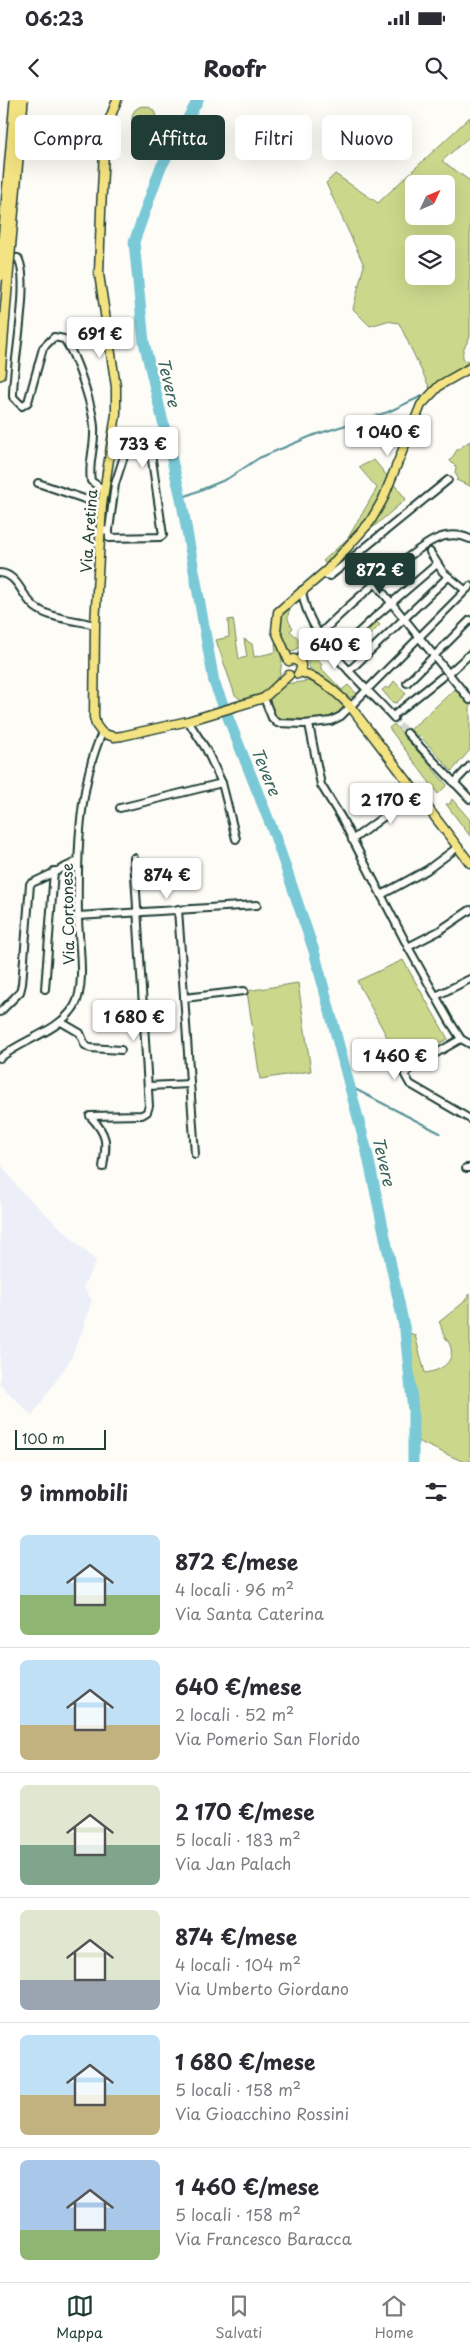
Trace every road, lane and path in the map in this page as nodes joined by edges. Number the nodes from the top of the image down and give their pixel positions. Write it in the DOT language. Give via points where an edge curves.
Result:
graph roads {
  1 [pos="15,100"];
  2 [pos="23,100"];
  3 [pos="118,100"];
  4 [pos="0,257"];
  5 [pos="3,277"];
  6 [pos="470,368"];
  7 [pos="0,374"];
  8 [pos="448,480"];
  9 [pos="38,483"];
  10 [pos="104,490"];
  11 [pos="102,505"];
  12 [pos="109,530"];
  13 [pos="101,531"];
  14 [pos="470,538"];
  15 [pos="428,548"];
  16 [pos="437,564"];
  17 [pos="0,573"];
  18 [pos="322,574"];
  19 [pos="448,577"];
  20 [pos="376,584"];
  21 [pos="468,588"];
  22 [pos="302,590"];
  23 [pos="390,603"];
  24 [pos="404,620"];
  25 [pos="470,620"];
  26 [pos="95,625"];
  27 [pos="320,635"];
  28 [pos="418,638"];
  29 [pos="339,651"];
  30 [pos="470,654"];
  31 [pos="433,656"];
  32 [pos="289,661"];
  33 [pos="299,662"];
  34 [pos="349,671"];
  35 [pos="300,672"];
  36 [pos="290,675"];
  37 [pos="446,675"];
  38 [pos="407,683"];
  39 [pos="368,689"];
  40 [pos="264,698"];
  41 [pos="470,700"];
  42 [pos="350,706"];
  43 [pos="188,721"];
  44 [pos="309,724"];
  45 [pos="102,733"];
  46 [pos="407,733"];
  47 [pos="470,766"];
  48 [pos="222,783"];
  49 [pos="454,783"];
  50 [pos="416,793"];
  51 [pos="470,799"];
  52 [pos="120,808"];
  53 [pos="236,839"];
  54 [pos="352,840"];
  55 [pos="458,847"];
  56 [pos="134,858"];
  57 [pos="78,861"];
  58 [pos="470,863"];
  59 [pos="54,871"];
  60 [pos="381,895"];
  61 [pos="257,905"];
  62 [pos="178,910"];
  63 [pos="470,910"];
  64 [pos="137,912"];
  65 [pos="78,916"];
  66 [pos="408,948"];
  67 [pos="470,979"];
  68 [pos="45,989"];
  69 [pos="244,991"];
  70 [pos="436,996"];
  71 [pos="184,998"];
  72 [pos="0,1012"];
  73 [pos="61,1022"];
  74 [pos="461,1039"];
  75 [pos="470,1044"];
  76 [pos="121,1050"];
  77 [pos="0,1058"];
  78 [pos="190,1084"];
  79 [pos="148,1086"];
  80 [pos="470,1119"];
  81 [pos="195,1154"];
  82 [pos="103,1167"];
  1 -- 5 [label="highway, bridge"];
  2 -- 5 [label="highway, bridge"];
  3 -- 10 [label="main road, Via Aretina" via="105,131 101,211 99,274 116,386 116,414"];
  4 -- 10 [label="street" via="16,257 22,266 13,397 22,406 28,402 43,348 54,337 64,339 93,415 95,433 91,480"];
  5 -- 7 [label="highway"];
  6 -- 18 [label="main road" via="440,385 421,405 378,510 352,544"];
  8 -- 18 [label="street" via="330,576"];
  9 -- 11 [label="street"];
  10 -- 11 [label="main road, Via Aretina"];
  11 -- 13 [label="main road, Via Aretina"];
  12 -- 12 [label="street" via="115,484 126,450 130,446 142,445 151,452 163,535 109,538"];
  12 -- 13 [label="street"];
  13 -- 26 [label="main road, Via Aretina"];
  14 -- 15 [label="street" via="453,535 437,539"];
  15 -- 16 [label="street"];
  15 -- 20 [label="street" via="402,561"];
  16 -- 19 [label="street"];
  16 -- 23 [label="street"];
  17 -- 26 [label="street" via="6,573 16,581 28,600 42,612"];
  18 -- 22 [label="main road"];
  19 -- 21 [label="street"];
  19 -- 24 [label="street"];
  20 -- 23 [label="street"];
  20 -- 27 [label="street"];
  21 -- 28 [label="street"];
  22 -- 27 [label="street" via="310,619"];
  22 -- 32 [label="main road" via="277,615 276,631"];
  23 -- 24 [label="street"];
  23 -- 29 [label="street"];
  24 -- 28 [label="street"];
  24 -- 34 [label="street"];
  25 -- 31 [label="street"];
  26 -- 45 [label="main road, Via Aretina" via="94,717"];
  27 -- 29 [label="street"];
  27 -- 33 [label="street" via="302,654"];
  28 -- 31 [label="street"];
  28 -- 39 [label="street"];
  29 -- 34 [label="street"];
  30 -- 37 [label="street"];
  31 -- 37 [label="street"];
  31 -- 38 [label="street"];
  32 -- 33 [label="main road"];
  32 -- 36 [label="main road" via="285,668"];
  33 -- 35 [label="main road" via="302,666"];
  34 -- 39 [label="street"];
  35 -- 36 [label="main road"];
  35 -- 42 [label="main road" via="322,681"];
  36 -- 40 [label="main road"];
  37 -- 39 [label="street" via="393,717"];
  37 -- 41 [label="street"];
  39 -- 42 [label="street"];
  40 -- 43 [label="main road"];
  40 -- 44 [label="street" via="277,723"];
  42 -- 44 [label="street" via="336,720"];
  42 -- 50 [label="main road"];
  43 -- 45 [label="main road" via="114,737"];
  43 -- 48 [label="street"];
  44 -- 54 [label="street" via="321,786"];
  45 -- 57 [label="street, Via Cortonese" via="92,756 85,792"];
  46 -- 49 [label="street"];
  47 -- 49 [label="street"];
  48 -- 52 [label="street"];
  48 -- 53 [label="street"];
  49 -- 51 [label="street"];
  50 -- 54 [label="street"];
  50 -- 55 [label="main road"];
  54 -- 60 [label="street"];
  55 -- 58 [label="main road"];
  55 -- 60 [label="street" via="427,870"];
  56 -- 64 [label="street"];
  57 -- 59 [label="street"];
  57 -- 65 [label="street, Via Cortonese"];
  59 -- 68 [label="street"];
  59 -- 72 [label="street" via="30,884 20,992"];
  60 -- 66 [label="street"];
  61 -- 62 [label="street"];
  62 -- 64 [label="street"];
  62 -- 71 [label="street"];
  63 -- 66 [label="street"];
  64 -- 65 [label="street"];
  64 -- 79 [label="street"];
  65 -- 73 [label="street, Via Cortonese" via="80,991 74,1008"];
  66 -- 70 [label="street"];
  67 -- 70 [label="street"];
  69 -- 71 [label="street"];
  70 -- 74 [label="street"];
  71 -- 78 [label="street"];
  73 -- 76 [label="street" via="80,1033 90,1048"];
  73 -- 77 [label="street, Via Cortonese"];
  74 -- 75 [label="street"];
  74 -- 80 [label="street" via="410,1068 405,1075 410,1084"];
  78 -- 79 [label="street"];
  78 -- 81 [label="street"];
  79 -- 82 [label="street" via="149,1106 142,1115 90,1116 106,1140"];
}
